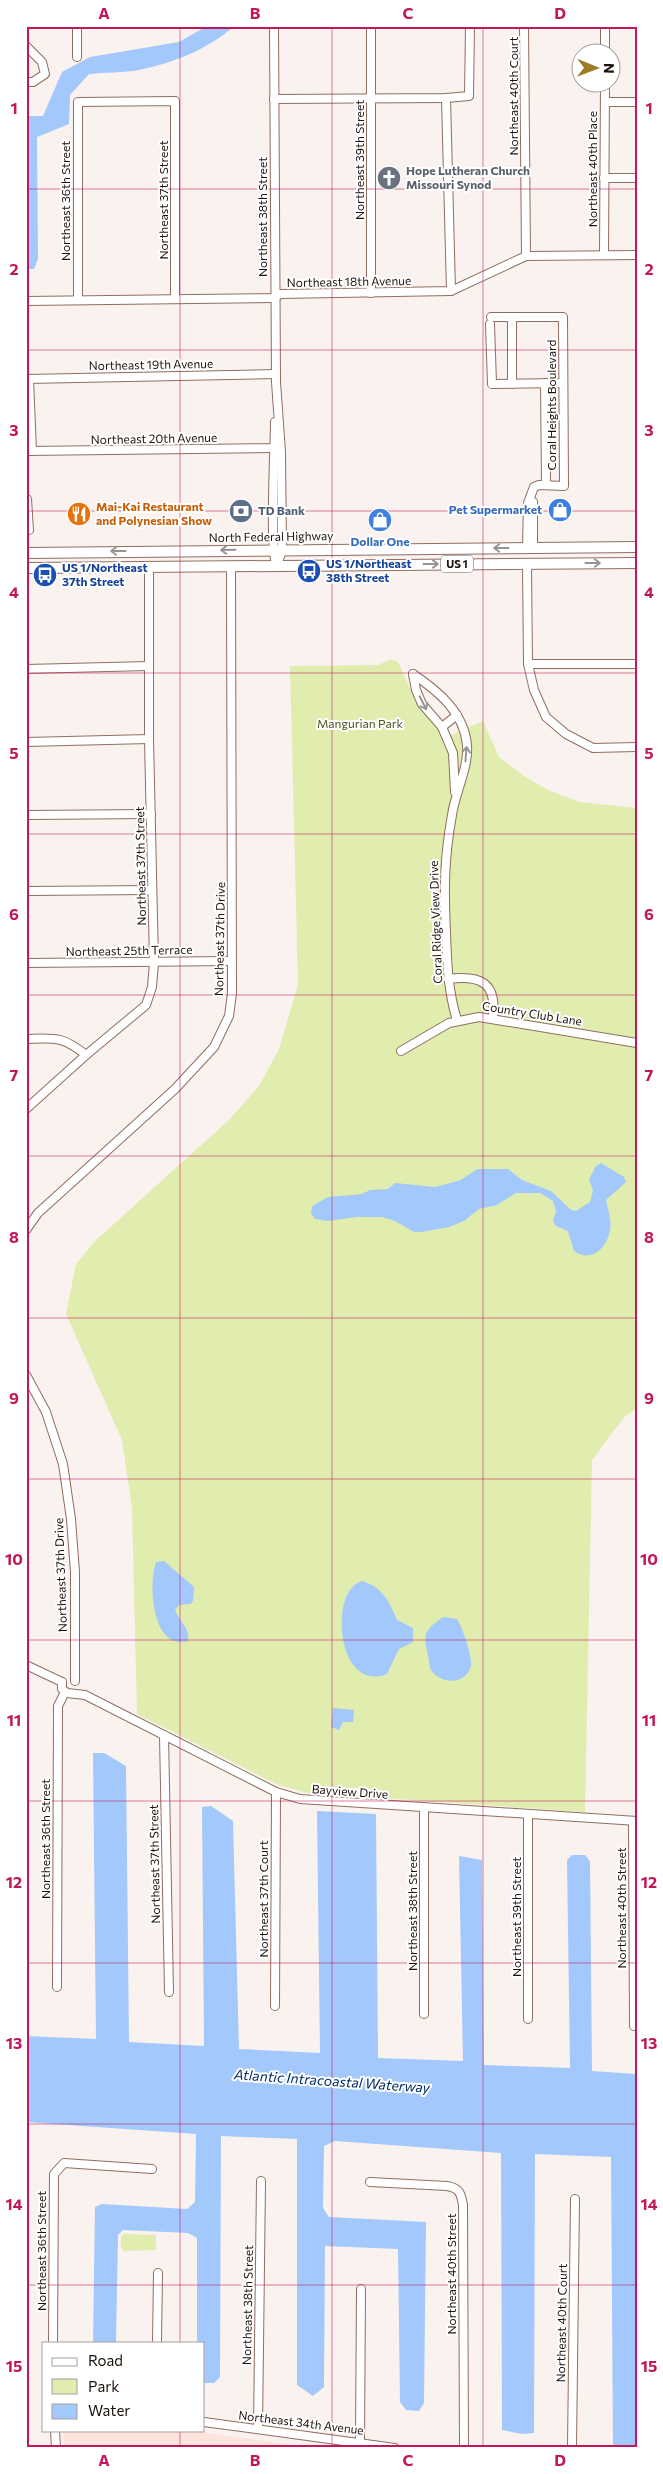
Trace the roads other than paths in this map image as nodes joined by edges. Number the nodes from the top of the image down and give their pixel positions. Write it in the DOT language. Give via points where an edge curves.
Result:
graph roads {
  1 [pos="77,26"];
  2 [pos="274,26"];
  3 [pos="370,26"];
  4 [pos="470,26"];
  5 [pos="524,26"];
  6 [pos="605,26"];
  7 [pos="605,42"];
  8 [pos="26,46"];
  9 [pos="78,57"];
  10 [pos="26,82"];
  11 [pos="605,92"];
  12 [pos="446,98"];
  13 [pos="274,99"];
  14 [pos="372,99"];
  15 [pos="175,101"];
  16 [pos="605,102"];
  17 [pos="637,102"];
  18 [pos="604,178"];
  19 [pos="637,178"];
  20 [pos="604,255"];
  21 [pos="637,255"];
  22 [pos="526,256"];
  23 [pos="451,291"];
  24 [pos="371,293"];
  25 [pos="275,298"];
  26 [pos="175,299"];
  27 [pos="78,300"];
  28 [pos="26,301"];
  29 [pos="512,317"];
  30 [pos="276,374"];
  31 [pos="27,379"];
  32 [pos="545,383"];
  33 [pos="563,383"];
  34 [pos="512,384"];
  35 [pos="278,445"];
  36 [pos="29,451"];
  37 [pos="546,485"];
  38 [pos="27,499"];
  39 [pos="26,530"];
  40 [pos="637,547"];
  41 [pos="481,548"];
  42 [pos="530,548"];
  43 [pos="550,548"];
  44 [pos="278,550"];
  45 [pos="142,551"];
  46 [pos="167,551"];
  47 [pos="26,553"];
  48 [pos="635,561"];
  49 [pos="527,564"];
  50 [pos="403,565"];
  51 [pos="231,566"];
  52 [pos="277,566"];
  53 [pos="123,567"];
  54 [pos="149,567"];
  55 [pos="26,568"];
  56 [pos="528,664"];
  57 [pos="637,664"];
  58 [pos="149,666"];
  59 [pos="26,669"];
  60 [pos="456,715"];
  61 [pos="442,727"];
  62 [pos="149,739"];
  63 [pos="26,742"];
  64 [pos="637,747"];
  65 [pos="455,794"];
  66 [pos="151,814"];
  67 [pos="26,815"];
  68 [pos="152,890"];
  69 [pos="26,891"];
  70 [pos="232,961"];
  71 [pos="26,963"];
  72 [pos="154,963"];
  73 [pos="448,979"];
  74 [pos="493,1017"];
  75 [pos="457,1020"];
  76 [pos="26,1039"];
  77 [pos="637,1043"];
  78 [pos="401,1051"];
  79 [pos="86,1055"];
  80 [pos="26,1109"];
  81 [pos="26,1230"];
  82 [pos="26,1375"];
  83 [pos="26,1665"];
  84 [pos="70,1685"];
  85 [pos="164,1736"];
  86 [pos="276,1792"];
  87 [pos="424,1808"];
  88 [pos="528,1814"];
  89 [pos="635,1821"];
  90 [pos="57,1987"];
  91 [pos="169,1992"];
  92 [pos="275,2006"];
  93 [pos="424,2014"];
  94 [pos="528,2020"];
  95 [pos="634,2026"];
  96 [pos="152,2169"];
  97 [pos="261,2181"];
  98 [pos="370,2182"];
  99 [pos="575,2199"];
  100 [pos="158,2273"];
  101 [pos="361,2289"];
  102 [pos="53,2342"];
  103 [pos="157,2342"];
  104 [pos="205,2422"];
  105 [pos="258,2429"];
  106 [pos="54,2432"];
  107 [pos="360,2441"];
  108 [pos="56,2448"];
  109 [pos="395,2448"];
  110 [pos="464,2448"];
  111 [pos="572,2448"];
  1 -- 9 [label="street"];
  2 -- 13 [label="street, Northeast 38th Street"];
  3 -- 14 [label="street, Northeast 39th Street"];
  4 -- 12 [label="street" via="469,96"];
  5 -- 22 [label="street, Northeast 40th Court"];
  6 -- 7 [label="street"];
  8 -- 10 [label="street" via="42,62 45,74 33,82"];
  11 -- 16 [label="street, Northeast 40th Place"];
  12 -- 14 [label="street"];
  12 -- 23 [label="street"];
  13 -- 14 [label="street"];
  13 -- 25 [label="street, Northeast 38th Street"];
  14 -- 24 [label="street, Northeast 39th Street"];
  15 -- 26 [label="street, Northeast 37th Street"];
  15 -- 27 [label="street, Northeast 36th Street" via="78,102"];
  16 -- 17 [label="street"];
  16 -- 18 [label="street, Northeast 40th Place"];
  18 -- 19 [label="street"];
  18 -- 20 [label="street, Northeast 40th Place"];
  20 -- 21 [label="street, Northeast 18th Avenue"];
  20 -- 22 [label="street, Northeast 18th Avenue"];
  22 -- 23 [label="street, Northeast 18th Avenue"];
  23 -- 24 [label="street, Northeast 18th Avenue"];
  24 -- 25 [label="street, Northeast 18th Avenue" via="280,294"];
  25 -- 26 [label="street, Northeast 18th Avenue"];
  25 -- 30 [label="street, Northeast 38th Street"];
  26 -- 27 [label="street, Northeast 18th Avenue"];
  27 -- 28 [label="street, Northeast 18th Avenue"];
  29 -- 33 [label="street, Coral Heights Boulevard" via="563,317"];
  29 -- 34 [label="street"];
  29 -- 34 [label="street" via="491,321 491,382"];
  30 -- 31 [label="street, Northeast 19th Avenue"];
  30 -- 35 [label="street, Northeast 38th Street"];
  31 -- 36 [label="street"];
  32 -- 33 [label="street"];
  32 -- 34 [label="street"];
  32 -- 37 [label="street"];
  33 -- 37 [label="street, Coral Heights Boulevard" via="564,486"];
  35 -- 36 [label="street, Northeast 20th Avenue"];
  35 -- 44 [label="street, Northeast 38th Street"];
  37 -- 42 [label="street, Coral Heights Boulevard" via="534,487 531,493"];
  38 -- 39 [label="street" via="29,530"];
  40 -- 43 [label="main road, North Federal Highway / US 1"];
  42 -- 41 [label="main road, North Federal Highway / US 1, one-way"];
  41 -- 44 [label="main road, North Federal Highway / US 1"];
  41 -- 50 [label="main road" via="472,555 412,556"];
  42 -- 43 [label="main road, North Federal Highway / US 1"];
  43 -- 49 [label="main road" via="530,558"];
  44 -- 46 [label="main road, North Federal Highway / US 1, one-way"];
  44 -- 52 [label="street, Northeast 38th Street" via="274,562"];
  45 -- 46 [label="main road, North Federal Highway / US 1"];
  45 -- 47 [label="main road, North Federal Highway / US 1, one-way"];
  45 -- 53 [label="main road" via="139,557"];
  46 -- 54 [label="main road"];
  49 -- 48 [label="main road, US 1, one-way"];
  50 -- 49 [label="main road, US 1, one-way"];
  49 -- 56 [label="street"];
  50 -- 52 [label="main road, US 1"];
  51 -- 52 [label="main road, US 1"];
  51 -- 54 [label="main road, US 1"];
  51 -- 70 [label="street, Northeast 37th Drive"];
  53 -- 54 [label="main road, US 1"];
  53 -- 55 [label="main road, US 1"];
  54 -- 58 [label="street, Northeast 37th Street"];
  56 -- 57 [label="street"];
  56 -- 64 [label="street" via="534,690 546,717 566,734 593,748"];
  58 -- 59 [label="street"];
  58 -- 62 [label="street, Northeast 37th Street"];
  60 -- 61 [label="street"];
  60 -- 61 [label="street, Coral Ridge View Drive, one-way" via="441,694 413,674 422,704"];
  65 -- 60 [label="street, Coral Ridge View Drive, one-way" via="466,765 467,744"];
  61 -- 65 [label="street, Coral Ridge View Drive" via="454,753"];
  62 -- 63 [label="street"];
  62 -- 66 [label="street, Northeast 37th Street"];
  65 -- 73 [label="street, Coral Ridge View Drive" via="444,872"];
  66 -- 67 [label="street"];
  66 -- 68 [label="street, Northeast 37th Street"];
  68 -- 69 [label="street"];
  68 -- 72 [label="street, Northeast 37th Street"];
  70 -- 72 [label="street, Northeast 25th Terrace"];
  70 -- 81 [label="street, Northeast 37th Drive" via="229,1016 214,1047 175,1089 38,1213"];
  71 -- 72 [label="street, Northeast 25th Terrace"];
  72 -- 79 [label="street, Northeast 37th Street" via="152,988 146,1005"];
  73 -- 74 [label="street" via="470,977 484,983 493,996"];
  73 -- 75 [label="street, Coral Ridge View Drive"];
  74 -- 75 [label="street, Country Club Lane"];
  74 -- 77 [label="street, Country Club Lane"];
  75 -- 78 [label="street, Country Club Lane"];
  76 -- 79 [label="street" via="56,1038 69,1042"];
  79 -- 80 [label="street, Northeast 37th Street"];
  82 -- 84 [label="street, Northeast 37th Drive" via="46,1412 63,1464 71,1519 75,1572 75,1661"];
  83 -- 84 [label="street, Bayview Drive"];
  84 -- 85 [label="street, Bayview Drive"];
  84 -- 90 [label="street, Northeast 36th Street" via="58,1706"];
  85 -- 86 [label="street, Bayview Drive"];
  85 -- 91 [label="street, Northeast 37th Street"];
  86 -- 87 [label="street, Bayview Drive" via="300,1799"];
  86 -- 92 [label="street, Northeast 37th Court"];
  87 -- 88 [label="street, Bayview Drive"];
  87 -- 93 [label="street, Northeast 38th Street"];
  88 -- 89 [label="street, Bayview Drive"];
  88 -- 94 [label="street, Northeast 39th Street"];
  89 -- 95 [label="street, Northeast 40th Street"];
  96 -- 102 [label="street, Northeast 36th Street" via="64,2164 54,2174"];
  97 -- 105 [label="street, Northeast 38th Street"];
  98 -- 110 [label="street, Northeast 40th Street" via="447,2186 461,2192 464,2215"];
  99 -- 111 [label="street, Northeast 40th Court"];
  100 -- 103 [label="street"];
  101 -- 107 [label="street"];
  104 -- 105 [label="street, Northeast 34th Avenue"];
  105 -- 107 [label="street, Northeast 34th Avenue"];
  106 -- 108 [label="street"];
  107 -- 109 [label="street, Northeast 34th Avenue"];
}
